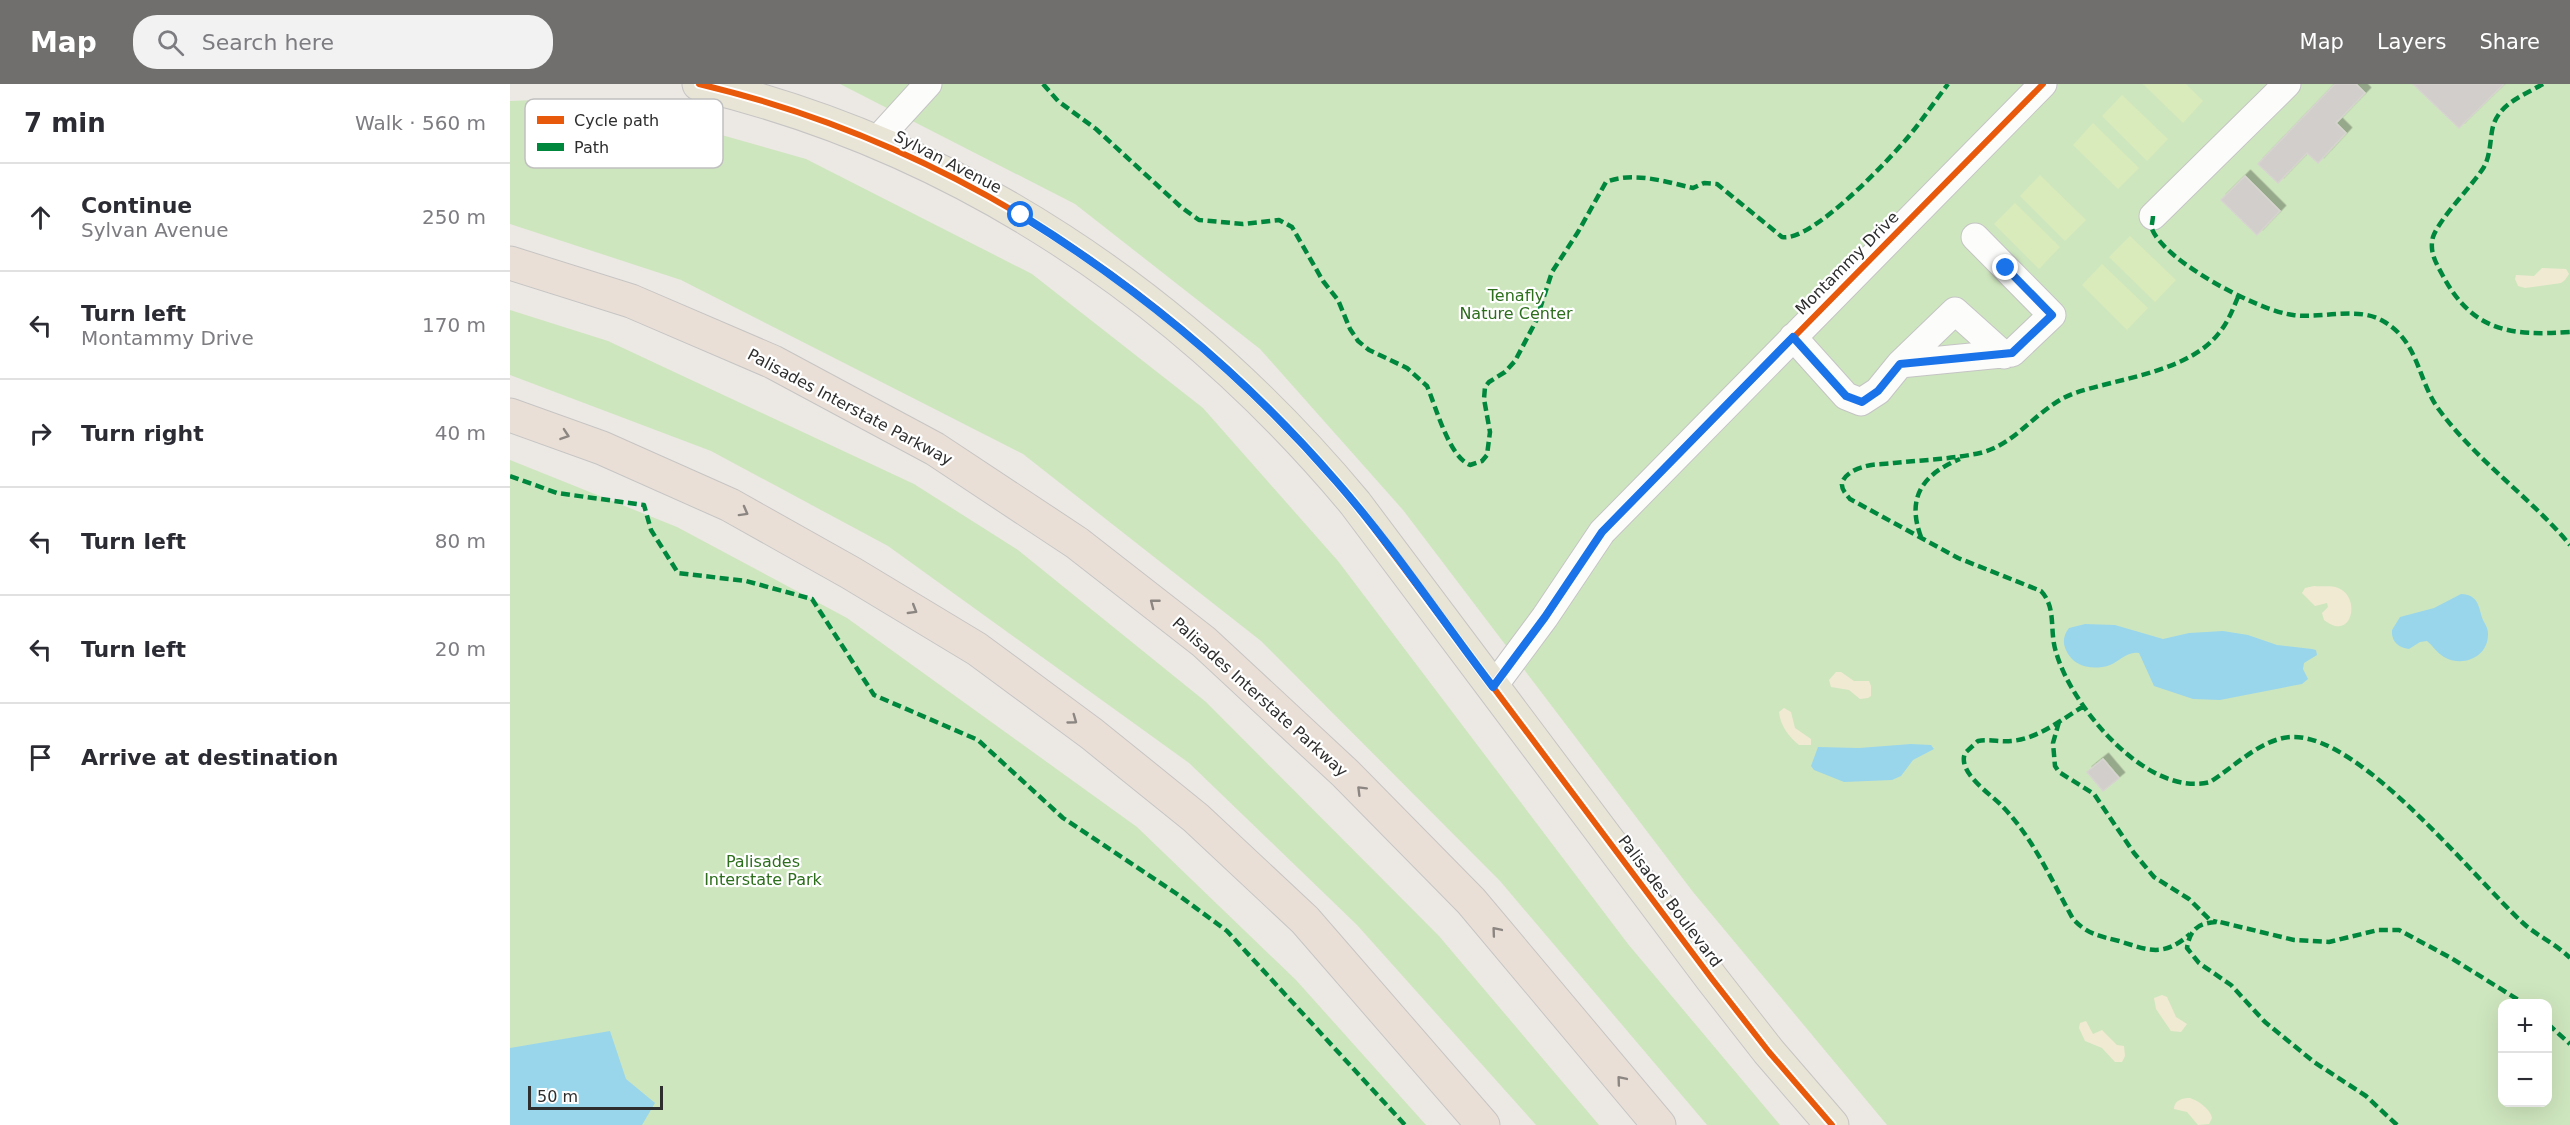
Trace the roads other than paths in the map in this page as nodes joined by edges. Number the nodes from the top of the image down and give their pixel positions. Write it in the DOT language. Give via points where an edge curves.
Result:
graph roads {
  1 [pos="699,84"];
  2 [pos="928,84"];
  3 [pos="2043,84"];
  4 [pos="2287,84"];
  5 [pos="876,141"];
  6 [pos="2152,216"];
  7 [pos="1975,237"];
  8 [pos="510,263"];
  9 [pos="1793,337"];
  10 [pos="2004,355"];
  11 [pos="1900,364"];
  12 [pos="510,415"];
  13 [pos="1493,687"];
  14 [pos="1483,1125"];
  15 [pos="1659,1125"];
  16 [pos="1832,1125"];
  1 -- 5 [label="main road, Sylvan Avenue" via="783,106"];
  2 -- 5 [label="street"];
  3 -- 9 [label="street, Montammy Drive"];
  4 -- 6 [label="street"];
  5 -- 13 [label="main road, Sylvan Avenue" via="970,186 1055,236 1134,290 1209,352 1337,482"];
  7 -- 10 [label="street" via="2052,315 2012,353"];
  15 -- 8 [label="highway, Palisades Interstate Parkway, one-way" via="1471,901 1345,773 1204,642 1077,543 935,449 773,362 631,301"];
  9 -- 11 [label="street" via="1846,396 1862,402 1878,391"];
  9 -- 13 [label="street, Montammy Drive" via="1602,532"];
  10 -- 11 [label="street"];
  10 -- 11 [label="street" via="1955,311"];
  12 -- 14 [label="highway, one-way" via="602,447 730,505 977,649 1196,818 1297,912"];
  13 -- 16 [label="main road, Palisades Boulevard" via="1725,995"];
}
